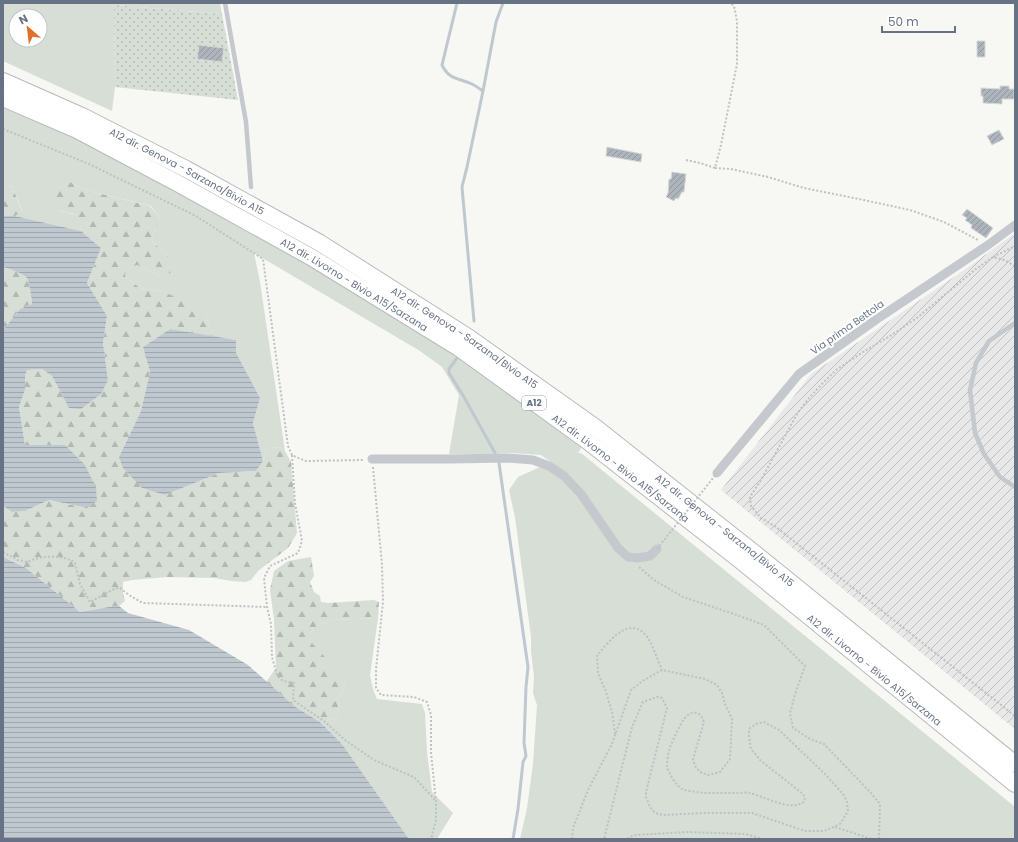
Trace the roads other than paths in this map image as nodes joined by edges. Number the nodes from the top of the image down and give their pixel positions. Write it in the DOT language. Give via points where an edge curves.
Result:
graph roads {
  1 [pos="225,3"];
  2 [pos="3,81"];
  3 [pos="3,98"];
  4 [pos="251,187"];
  5 [pos="1015,226"];
  6 [pos="1015,323"];
  7 [pos="372,459"];
  8 [pos="717,473"];
  9 [pos="1015,488"];
  10 [pos="657,548"];
  11 [pos="1015,764"];
  12 [pos="1015,784"];
  1 -- 4 [label="lane" via="246,122"];
  2 -- 11 [label="highway, A12 dir. Genova - Sarzana/Bivio A15 / A12" via="82,116 186,169 320,243 468,337 595,427"];
  3 -- 12 [label="highway, A12 dir. Livorno - Bivio A15/Sarzana / A12" via="77,130 186,187 311,257 458,348 586,440 741,561"];
  5 -- 8 [label="street, Via prima Bettola" via="799,374"];
  6 -- 9 [label="lane" via="989,341 976,363 970,390 975,433 984,454 1000,477"];
  7 -- 10 [label="street" via="534,460 564,476 581,494 618,548 628,557 650,556"];
}
